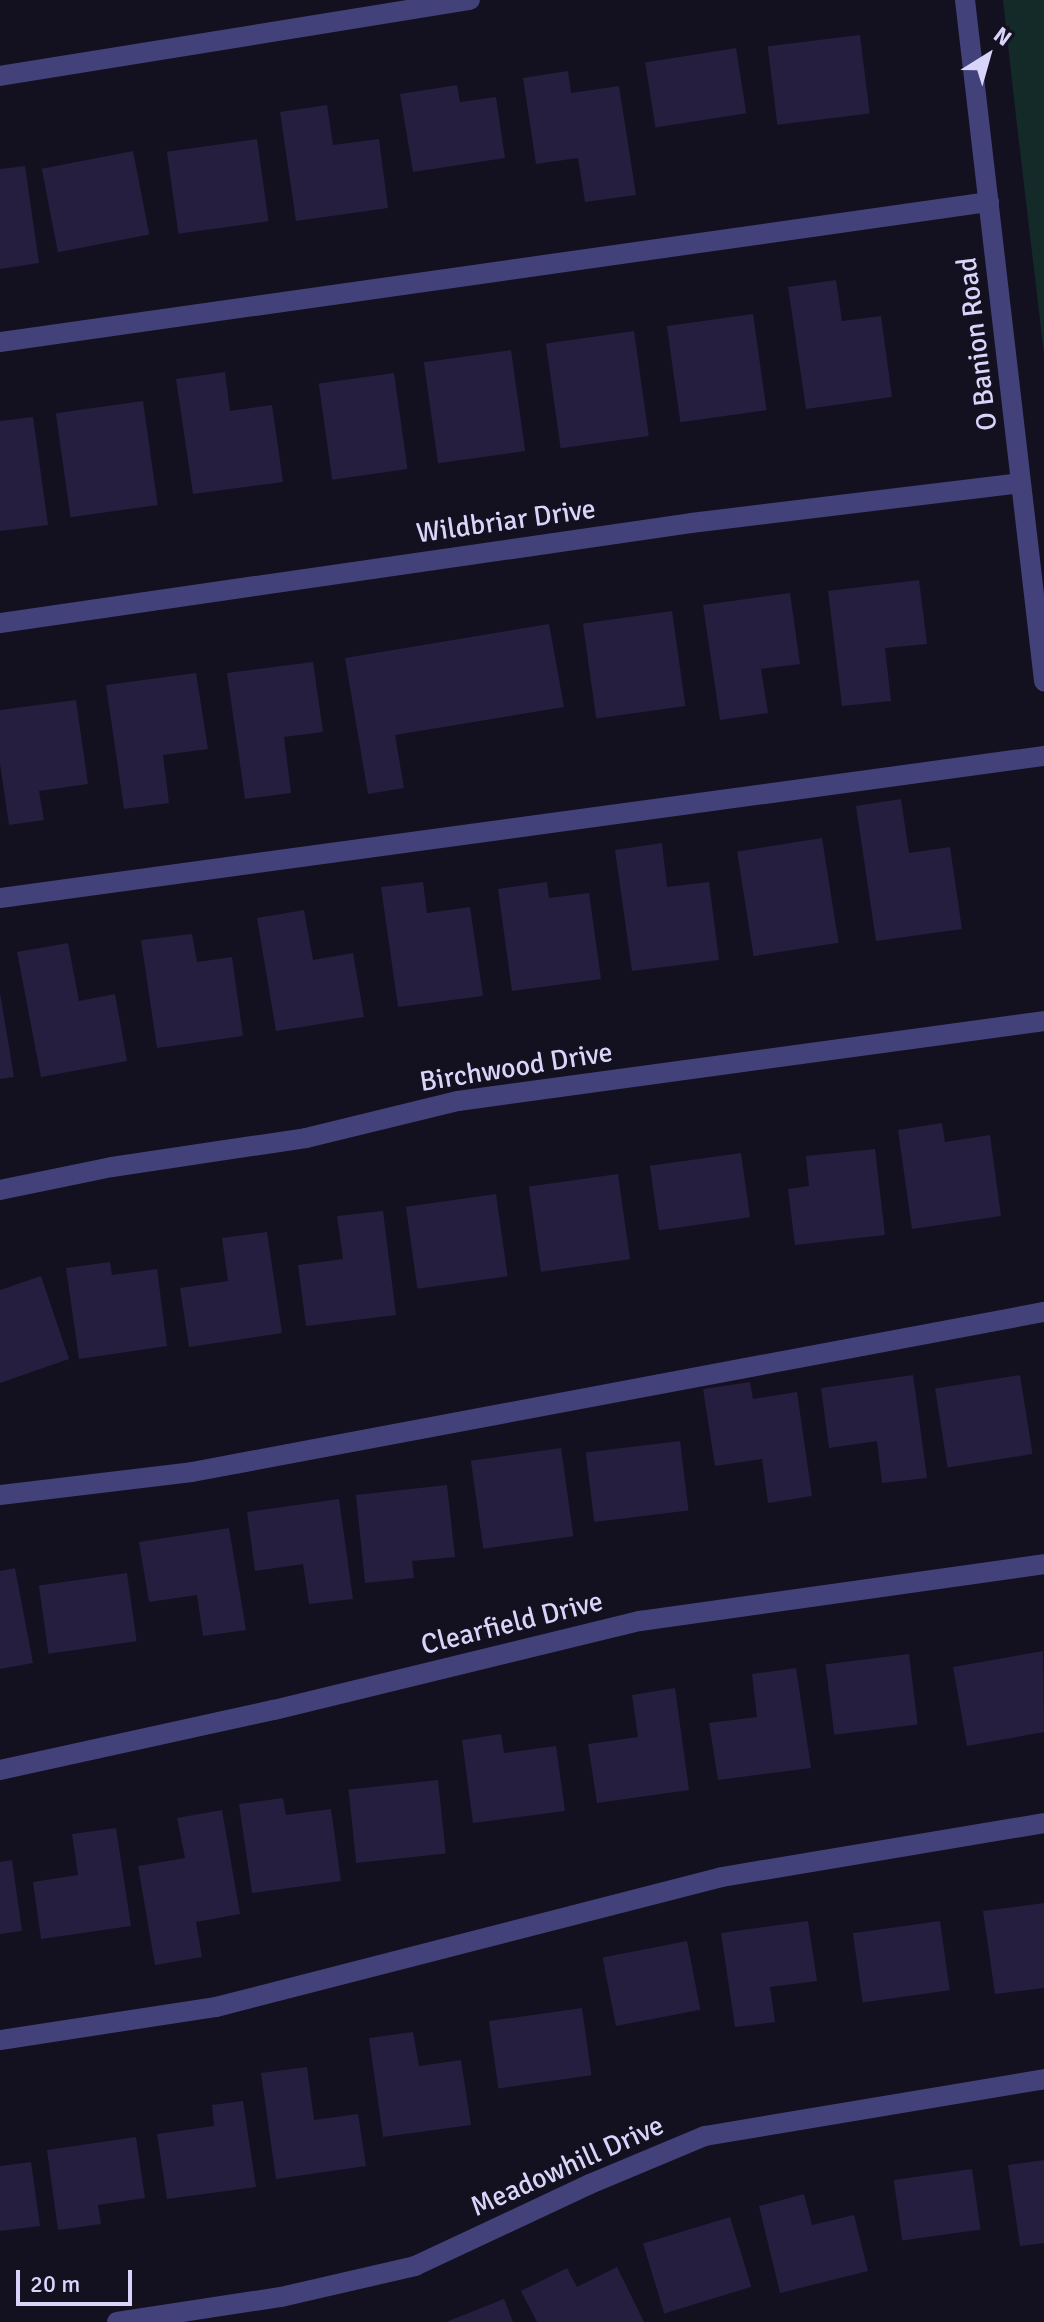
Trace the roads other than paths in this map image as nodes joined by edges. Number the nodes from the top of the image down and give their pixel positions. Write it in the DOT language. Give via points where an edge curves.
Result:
graph roads {
  1 [pos="470,0"];
  2 [pos="965,0"];
  3 [pos="0,76"];
  4 [pos="989,202"];
  5 [pos="0,342"];
  6 [pos="1021,483"];
  7 [pos="0,623"];
  8 [pos="1044,681"];
  9 [pos="1044,756"];
  10 [pos="0,898"];
  11 [pos="1044,1021"];
  12 [pos="0,1190"];
  13 [pos="1044,1312"];
  14 [pos="0,1495"];
  15 [pos="1044,1564"];
  16 [pos="0,1770"];
  17 [pos="1044,1823"];
  18 [pos="0,2040"];
  19 [pos="1044,2079"];
  20 [pos="117,2322"];
  1 -- 3 [label="street"];
  2 -- 4 [label="street, O Banion Road"];
  4 -- 5 [label="street"];
  4 -- 6 [label="street, O Banion Road"];
  6 -- 7 [label="street, Wildbriar Drive" via="691,523"];
  6 -- 8 [label="street, O Banion Road"];
  9 -- 10 [label="street"];
  11 -- 12 [label="street, Birchwood Drive" via="458,1101 306,1138"];
  13 -- 14 [label="street" via="192,1472"];
  15 -- 16 [label="street, Clearfield Drive" via="640,1621"];
  17 -- 18 [label="street" via="722,1877 216,2007"];
  19 -- 20 [label="street, Meadowhill Drive" via="705,2136 415,2266 281,2297"];
}
